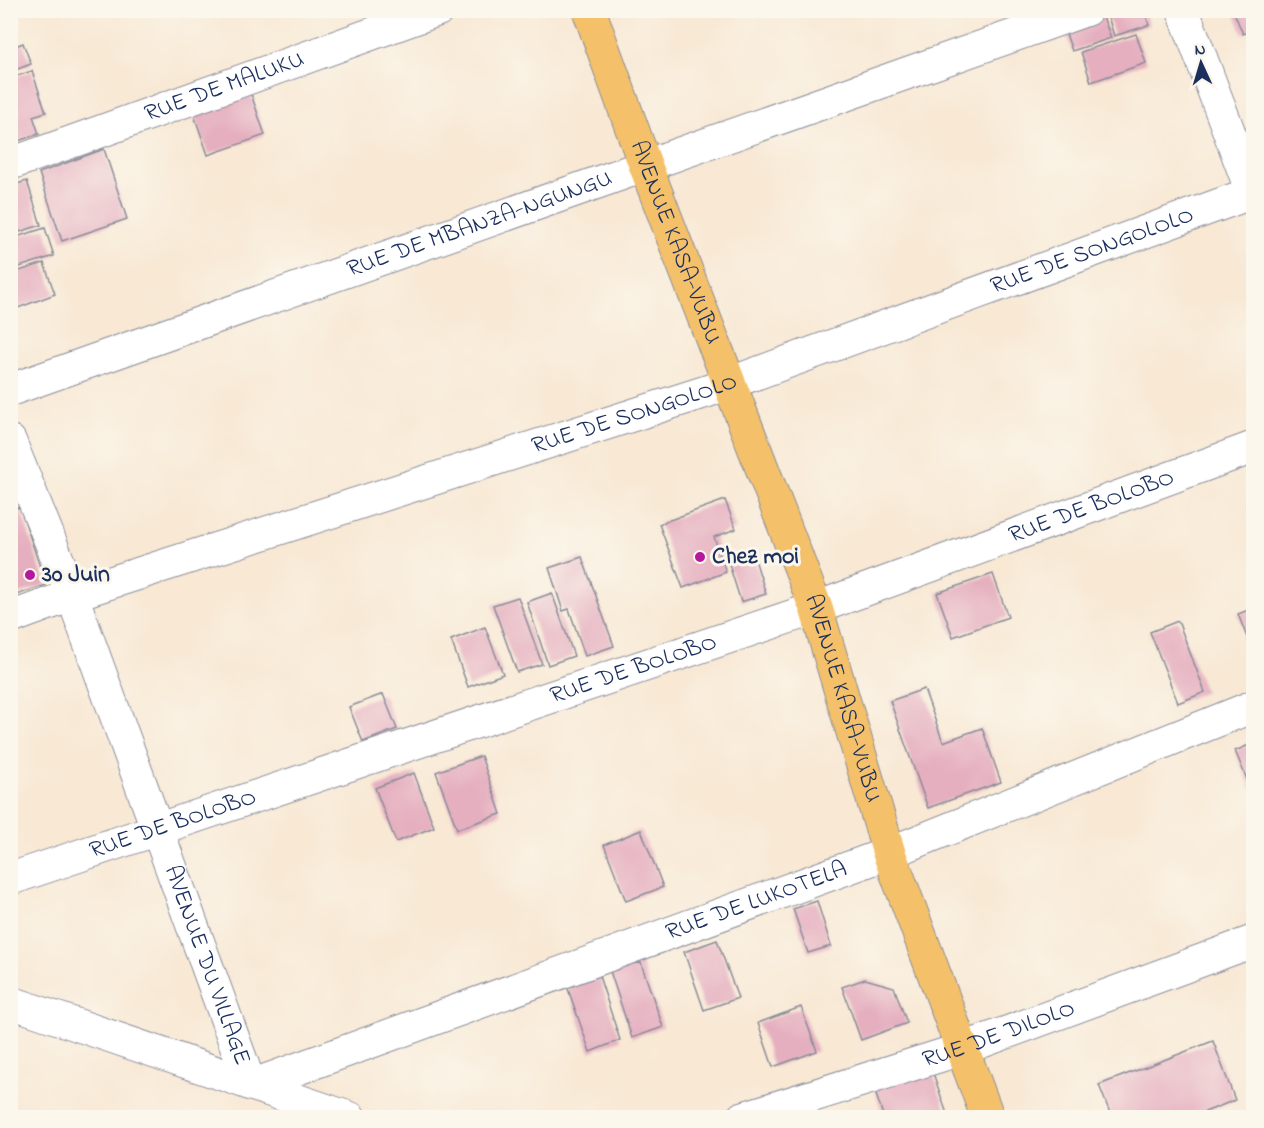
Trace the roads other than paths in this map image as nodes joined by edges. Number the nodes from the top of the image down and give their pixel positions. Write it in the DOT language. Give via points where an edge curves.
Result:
graph roads {
  1 [pos="438,10"];
  2 [pos="589,10"];
  3 [pos="1086,10"];
  4 [pos="1183,10"];
  5 [pos="10,164"];
  6 [pos="646,167"];
  7 [pos="1253,194"];
  8 [pos="729,383"];
  9 [pos="10,390"];
  10 [pos="10,441"];
  11 [pos="1254,447"];
  12 [pos="72,595"];
  13 [pos="816,608"];
  14 [pos="10,618"];
  15 [pos="1254,706"];
  16 [pos="156,829"];
  17 [pos="889,853"];
  18 [pos="10,879"];
  19 [pos="1254,941"];
  20 [pos="10,1002"];
  21 [pos="962,1048"];
  22 [pos="252,1084"];
  23 [pos="350,1118"];
  24 [pos="742,1118"];
  25 [pos="988,1118"];
  1 -- 5 [label="street, RUE DE MALUKU"];
  2 -- 6 [label="main road, AVENUE KASA-VUBU"];
  3 -- 6 [label="street, RUE DE MBANZA-NGUNGU"];
  4 -- 7 [label="street"];
  6 -- 8 [label="main road, AVENUE KASA-VUBU"];
  6 -- 9 [label="street, RUE DE MBANZA-NGUNGU"];
  7 -- 8 [label="street, RUE DE SONGOLOLO"];
  8 -- 12 [label="street, RUE DE SONGOLOLO"];
  8 -- 13 [label="main road, AVENUE KASA-VUBU"];
  10 -- 12 [label="street, AVENUE DU VILLAGE"];
  11 -- 13 [label="street, RUE DE BOLOBO"];
  12 -- 14 [label="street, RUE DE SONGOLOLO"];
  12 -- 16 [label="street, AVENUE DU VILLAGE"];
  13 -- 16 [label="street, RUE DE BOLOBO"];
  13 -- 17 [label="main road, AVENUE KASA-VUBU"];
  15 -- 17 [label="street, RUE DE LUKOTELA"];
  16 -- 18 [label="street, RUE DE BOLOBO"];
  16 -- 22 [label="street, AVENUE DU VILLAGE"];
  17 -- 21 [label="main road, AVENUE KASA-VUBU"];
  17 -- 22 [label="street, RUE DE LUKOTELA"];
  19 -- 21 [label="street, RUE DE DILOLO"];
  20 -- 22 [label="street"];
  21 -- 24 [label="street, RUE DE DILOLO"];
  21 -- 25 [label="main road, AVENUE KASA-VUBU"];
  22 -- 23 [label="street"];
}
